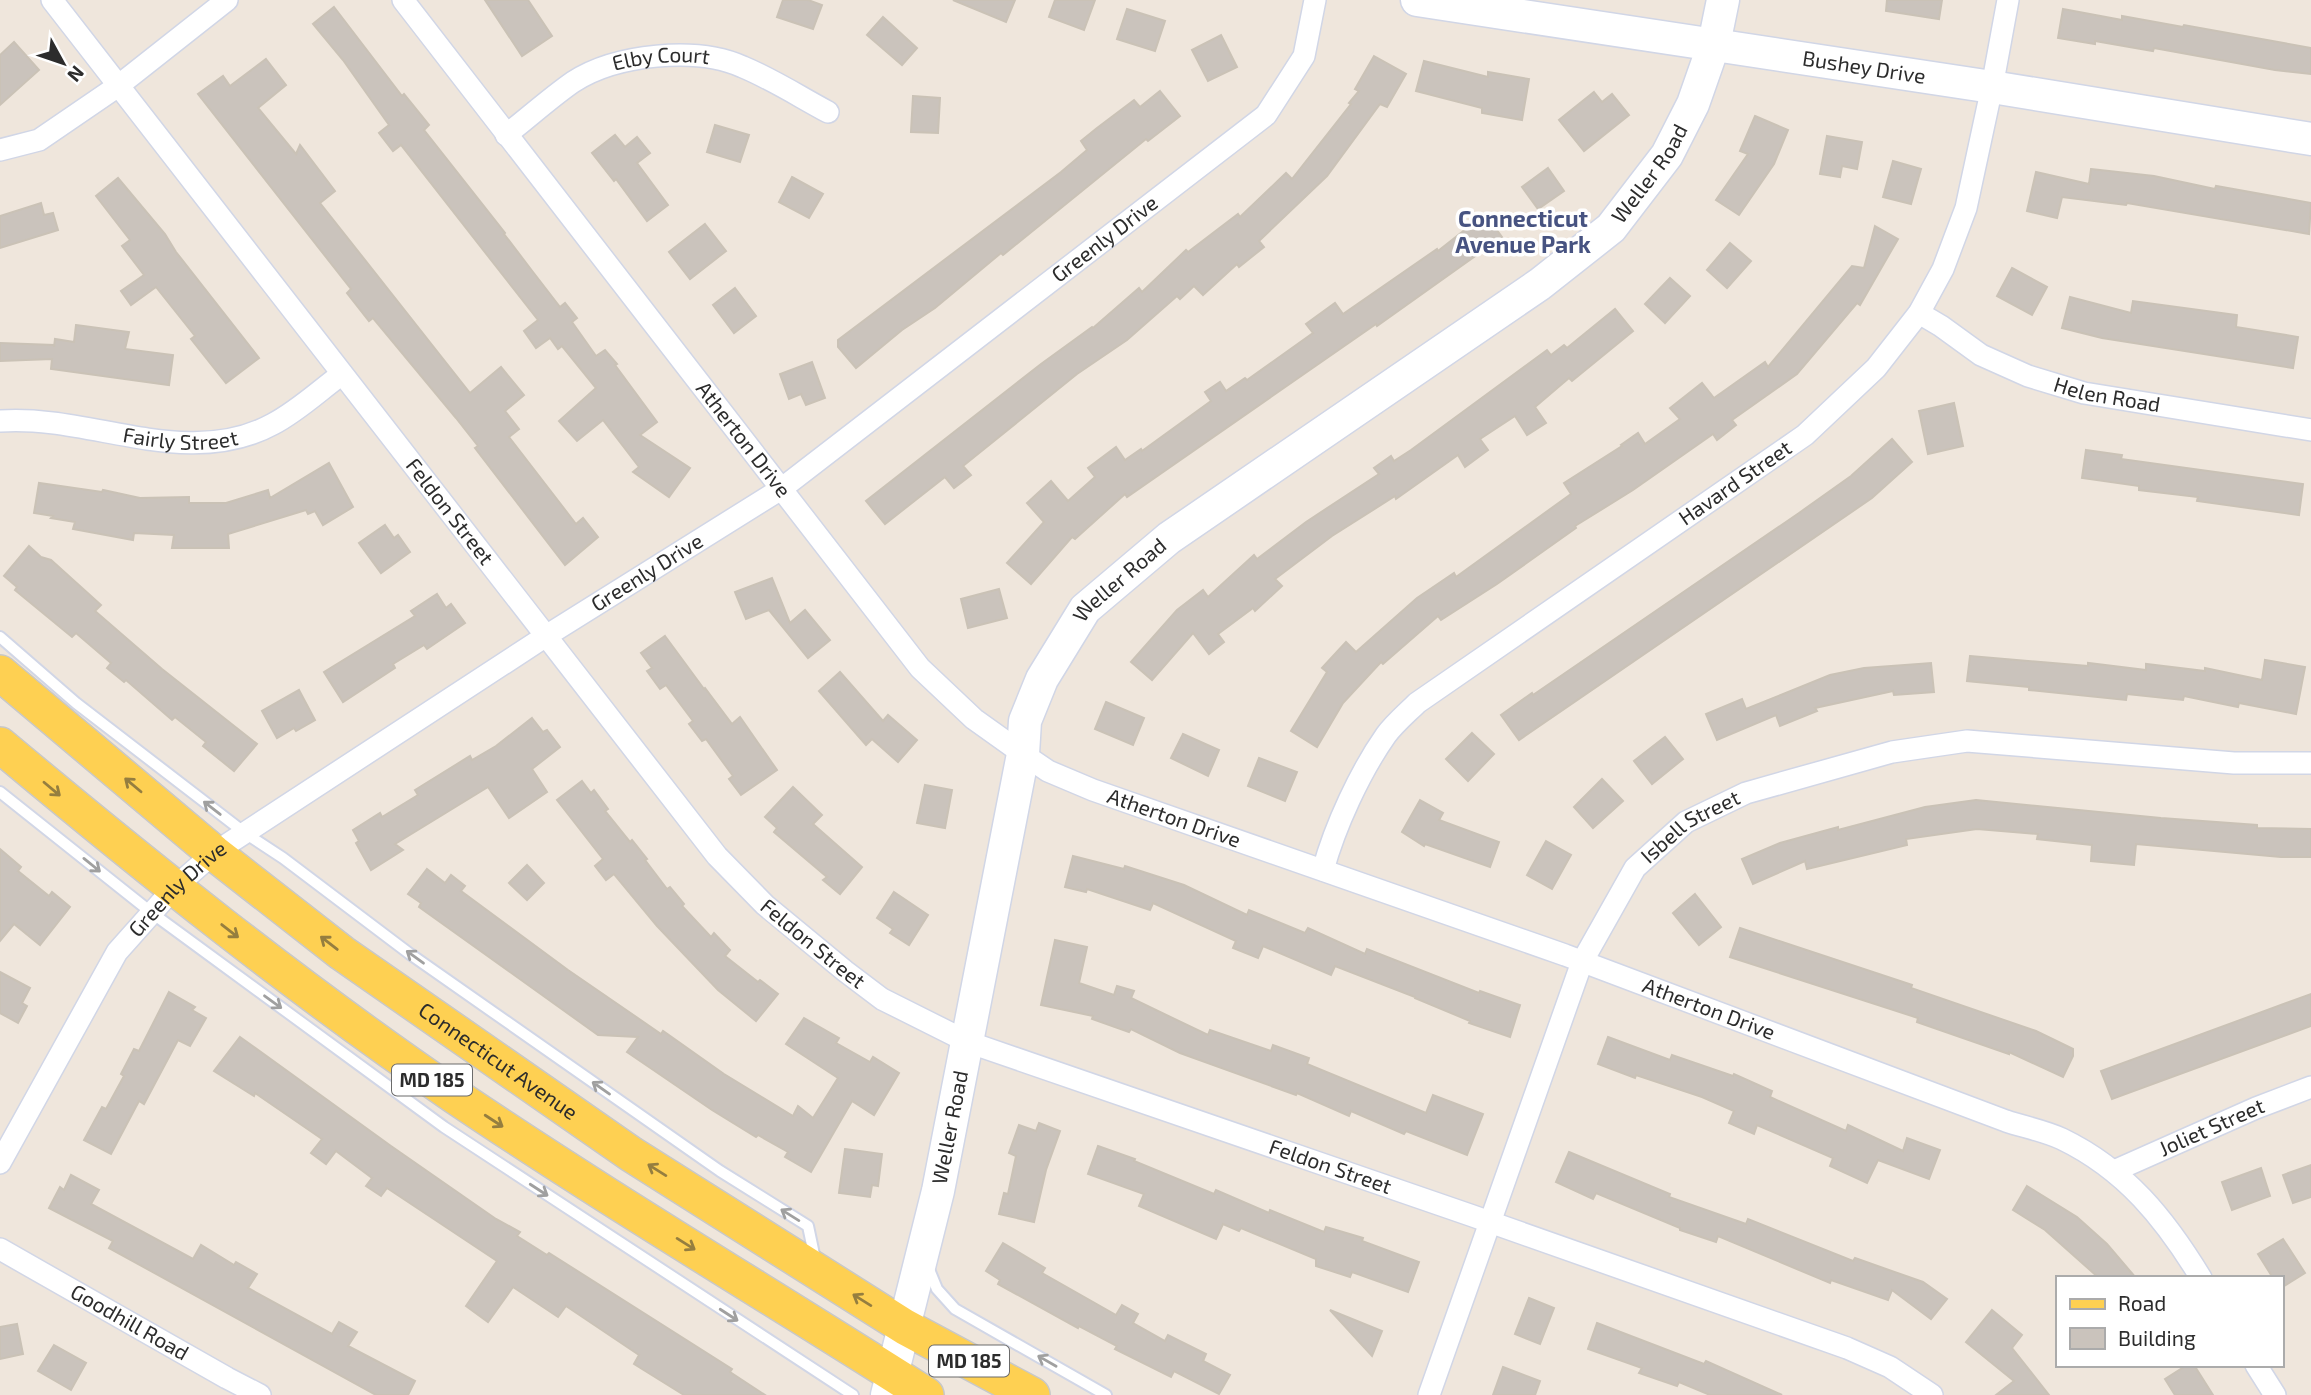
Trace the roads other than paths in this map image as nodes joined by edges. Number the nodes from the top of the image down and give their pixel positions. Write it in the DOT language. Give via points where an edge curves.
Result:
graph roads {
  1 [pos="52,0"];
  2 [pos="227,0"];
  3 [pos="403,0"];
  4 [pos="1315,0"];
  5 [pos="1417,0"];
  6 [pos="1723,0"];
  7 [pos="2008,0"];
  8 [pos="1456,3"];
  9 [pos="1714,44"];
  10 [pos="118,86"];
  11 [pos="1992,87"];
  12 [pos="828,112"];
  13 [pos="506,135"];
  14 [pos="2311,139"];
  15 [pos="0,150"];
  16 [pos="1919,313"];
  17 [pos="342,374"];
  18 [pos="0,421"];
  19 [pos="2311,430"];
  20 [pos="780,489"];
  21 [pos="546,636"];
  22 [pos="0,637"];
  23 [pos="0,673"];
  24 [pos="0,745"];
  25 [pos="1023,754"];
  26 [pos="2311,763"];
  27 [pos="0,792"];
  28 [pos="245,833"];
  29 [pos="214,853"];
  30 [pos="1323,870"];
  31 [pos="163,900"];
  32 [pos="1582,962"];
  33 [pos="968,1042"];
  34 [pos="2311,1087"];
  35 [pos="0,1163"];
  36 [pos="2114,1171"];
  37 [pos="1490,1222"];
  38 [pos="0,1249"];
  39 [pos="923,1256"];
  40 [pos="818,1272"];
  41 [pos="2200,1276"];
  42 [pos="905,1327"];
  43 [pos="2257,1367"];
  44 [pos="890,1385"];
  45 [pos="222,1387"];
  46 [pos="260,1395"];
  47 [pos="853,1395"];
  48 [pos="926,1395"];
  49 [pos="1032,1395"];
  50 [pos="1106,1395"];
  51 [pos="1429,1395"];
  52 [pos="1932,1395"];
  53 [pos="2275,1395"];
  1 -- 10 [label="street, Feldon Street"];
  2 -- 10 [label="street"];
  3 -- 13 [label="street, Atherton Drive"];
  4 -- 20 [label="street, Greenly Drive" via="1304,56 1266,115"];
  5 -- 8 [label="street, Bushey Drive"];
  6 -- 9 [label="street, Weller Road"];
  7 -- 11 [label="street, Havard Street"];
  8 -- 9 [label="street, Bushey Drive"];
  9 -- 11 [label="street, Bushey Drive"];
  9 -- 25 [label="street, Weller Road" via="1693,104 1667,155 1611,228 1541,284 1169,538 1085,609 1042,678 1025,720"];
  10 -- 15 [label="street" via="39,140"];
  10 -- 17 [label="street, Feldon Street"];
  11 -- 14 [label="street, Bushey Drive"];
  11 -- 16 [label="street, Havard Street" via="1966,208 1943,269"];
  12 -- 13 [label="street, Elby Court" via="742,66 715,58 656,56 629,59 575,81"];
  13 -- 20 [label="street, Atherton Drive"];
  16 -- 19 [label="street, Helen Road" via="1981,355 2084,393"];
  16 -- 30 [label="street, Havard Street" via="1876,369 1805,435 1417,703 1387,734 1361,780"];
  17 -- 18 [label="street, Fairly Street" via="273,424 225,442 172,442 25,419"];
  17 -- 21 [label="street, Feldon Street"];
  20 -- 21 [label="street, Greenly Drive"];
  20 -- 25 [label="street, Atherton Drive" via="920,668 974,719"];
  21 -- 28 [label="street, Greenly Drive"];
  21 -- 33 [label="street, Feldon Street" via="718,856 765,905 882,999"];
  28 -- 22 [label="lane, one-way" via="76,703"];
  29 -- 23 [label="main road, Connecticut Avenue / MD 185, one-way"];
  24 -- 31 [label="main road, MD 185, one-way"];
  25 -- 30 [label="street, Atherton Drive" via="1082,785"];
  25 -- 33 [label="street, Weller Road"];
  26 -- 32 [label="street, Isbell Street" via="2234,763 1967,741 1892,752 1746,793 1686,822 1635,868"];
  27 -- 31 [label="lane, one-way"];
  28 -- 29 [label="street, Greenly Drive"];
  40 -- 28 [label="lane, one-way" via="808,1226 687,1148"];
  29 -- 31 [label="street, Greenly Drive"];
  40 -- 29 [label="main road, Connecticut Avenue / MD 185, one-way" via="631,1154 353,961"];
  30 -- 32 [label="street, Atherton Drive"];
  31 -- 35 [label="street, Greenly Drive" via="117,951"];
  31 -- 44 [label="main road, MD 185, one-way" via="304,988 455,1096"];
  31 -- 47 [label="lane, one-way" via="444,1127"];
  32 -- 36 [label="street, Atherton Drive" via="2062,1139"];
  32 -- 37 [label="street, Isbell Street"];
  33 -- 37 [label="street, Feldon Street"];
  33 -- 39 [label="street, Weller Road"];
  34 -- 36 [label="street, Joliet Street"];
  36 -- 41 [label="street, Atherton Drive" via="2146,1199"];
  37 -- 51 [label="street, Isbell Street"];
  37 -- 52 [label="street, Feldon Street" via="1847,1348 1890,1367"];
  38 -- 45 [label="street, Goodhill Road"];
  39 -- 42 [label="street, Weller Road"];
  50 -- 39 [label="lane, one-way" via="955,1309 937,1289"];
  42 -- 40 [label="main road, Connecticut Avenue / MD 185, one-way"];
  42 -- 44 [label="street, Weller Road"];
  42 -- 49 [label="main road, Connecticut Avenue / MD 185"];
  43 -- 53 [label="street"];
  44 -- 48 [label="main road, MD 185"];
  45 -- 46 [label="street, Goodhill Road"];
}
